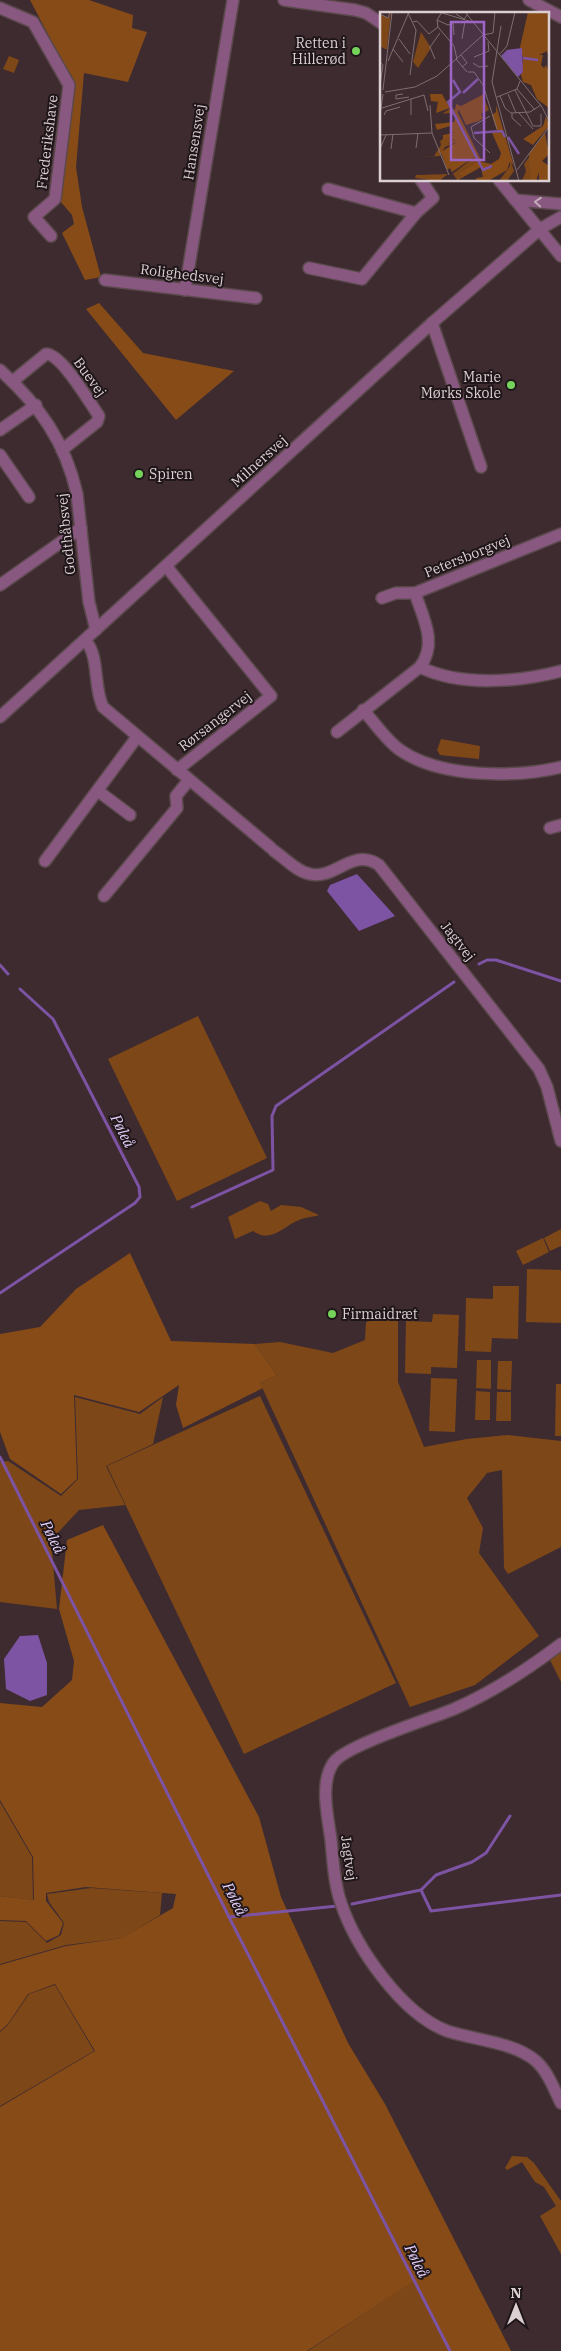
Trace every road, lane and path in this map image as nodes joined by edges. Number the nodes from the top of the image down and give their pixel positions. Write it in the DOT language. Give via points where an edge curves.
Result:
graph roads {
  1 [pos="233,0"];
  2 [pos="284,0"];
  3 [pos="529,0"];
  4 [pos="355,5"];
  5 [pos="0,8"];
  6 [pos="561,17"];
  7 [pos="380,22"];
  8 [pos="422,181"];
  9 [pos="500,181"];
  10 [pos="328,189"];
  11 [pos="515,200"];
  12 [pos="561,204"];
  13 [pos="416,213"];
  14 [pos="561,217"];
  15 [pos="540,229"];
  16 [pos="51,236"];
  17 [pos="561,256"];
  18 [pos="309,268"];
  19 [pos="105,280"];
  20 [pos="185,290"];
  21 [pos="256,298"];
  22 [pos="432,323"];
  23 [pos="0,370"];
  24 [pos="13,382"];
  25 [pos="36,405"];
  26 [pos="0,430"];
  27 [pos="62,450"];
  28 [pos="0,455"];
  29 [pos="481,467"];
  30 [pos="29,497"];
  31 [pos="81,528"];
  32 [pos="561,534"];
  33 [pos="166,566"];
  34 [pos="0,585"];
  35 [pos="415,593"];
  36 [pos="382,598"];
  37 [pos="96,630"];
  38 [pos="85,640"];
  39 [pos="420,667"];
  40 [pos="561,671"];
  41 [pos="364,710"];
  42 [pos="0,717"];
  43 [pos="337,732"];
  44 [pos="138,737"];
  45 [pos="561,767"];
  46 [pos="177,770"];
  47 [pos="189,780"];
  48 [pos="98,791"];
  49 [pos="130,815"];
  50 [pos="45,861"];
  51 [pos="104,896"];
  52 [pos="561,1141"];
  53 [pos="561,1644"];
  54 [pos="561,2103"];
  1 -- 20 [label="street, Hansensvej"];
  2 -- 4 [label="street"];
  3 -- 6 [label="street"];
  4 -- 7 [label="street"];
  5 -- 16 [label="street, Frederikshave" via="33,22 70,84 55,199 34,217"];
  8 -- 13 [label="street" via="433,198"];
  9 -- 11 [label="street"];
  10 -- 13 [label="street"];
  12 -- 11 [label="street, one-way"];
  11 -- 15 [label="street"];
  13 -- 18 [label="street" via="362,279"];
  14 -- 15 [label="street, Milnersvej"];
  15 -- 17 [label="street"];
  15 -- 22 [label="street, Milnersvej"];
  19 -- 20 [label="street, Rolighedsvej"];
  20 -- 21 [label="street, Rolighedsvej"];
  22 -- 29 [label="street"];
  22 -- 33 [label="street, Milnersvej"];
  23 -- 24 [label="street, Godthåbsvej"];
  24 -- 25 [label="street, Godthåbsvej"];
  24 -- 27 [label="street, Buevej" via="46,354 64,366 99,416 97,422"];
  25 -- 26 [label="street"];
  25 -- 27 [label="street, Godthåbsvej"];
  27 -- 31 [label="street, Godthåbsvej" via="74,477"];
  28 -- 30 [label="street"];
  31 -- 34 [label="street"];
  31 -- 37 [label="street, Godthåbsvej" via="89,602"];
  32 -- 35 [label="street, Petersborgvej"];
  33 -- 37 [label="street, Milnersvej"];
  33 -- 46 [label="street, Rørsangervej" via="271,696"];
  35 -- 36 [label="street, Petersborgvej" via="396,593"];
  35 -- 39 [label="street" via="430,640 427,658"];
  37 -- 38 [label="street, Milnersvej"];
  38 -- 42 [label="street, Milnersvej"];
  38 -- 44 [label="street" via="92,653 98,696 103,707"];
  39 -- 40 [label="street" via="436,675 498,681"];
  39 -- 41 [label="street"];
  41 -- 43 [label="street"];
  41 -- 45 [label="street" via="398,749 437,766 496,774"];
  44 -- 46 [label="street"];
  44 -- 48 [label="street"];
  46 -- 47 [label="street"];
  47 -- 51 [label="street" via="176,796 177,808"];
  47 -- 52 [label="street, Jagtvej" via="304,873 324,873 360,858 370,858 379,864 539,1069"];
  48 -- 49 [label="street"];
  48 -- 50 [label="street"];
  53 -- 54 [label="street, Jagtvej" via="526,1671 456,1708 349,1749 333,1762 326,1786 340,1903 377,1969 411,2009 429,2022 448,2031 527,2054 546,2072"];
}
